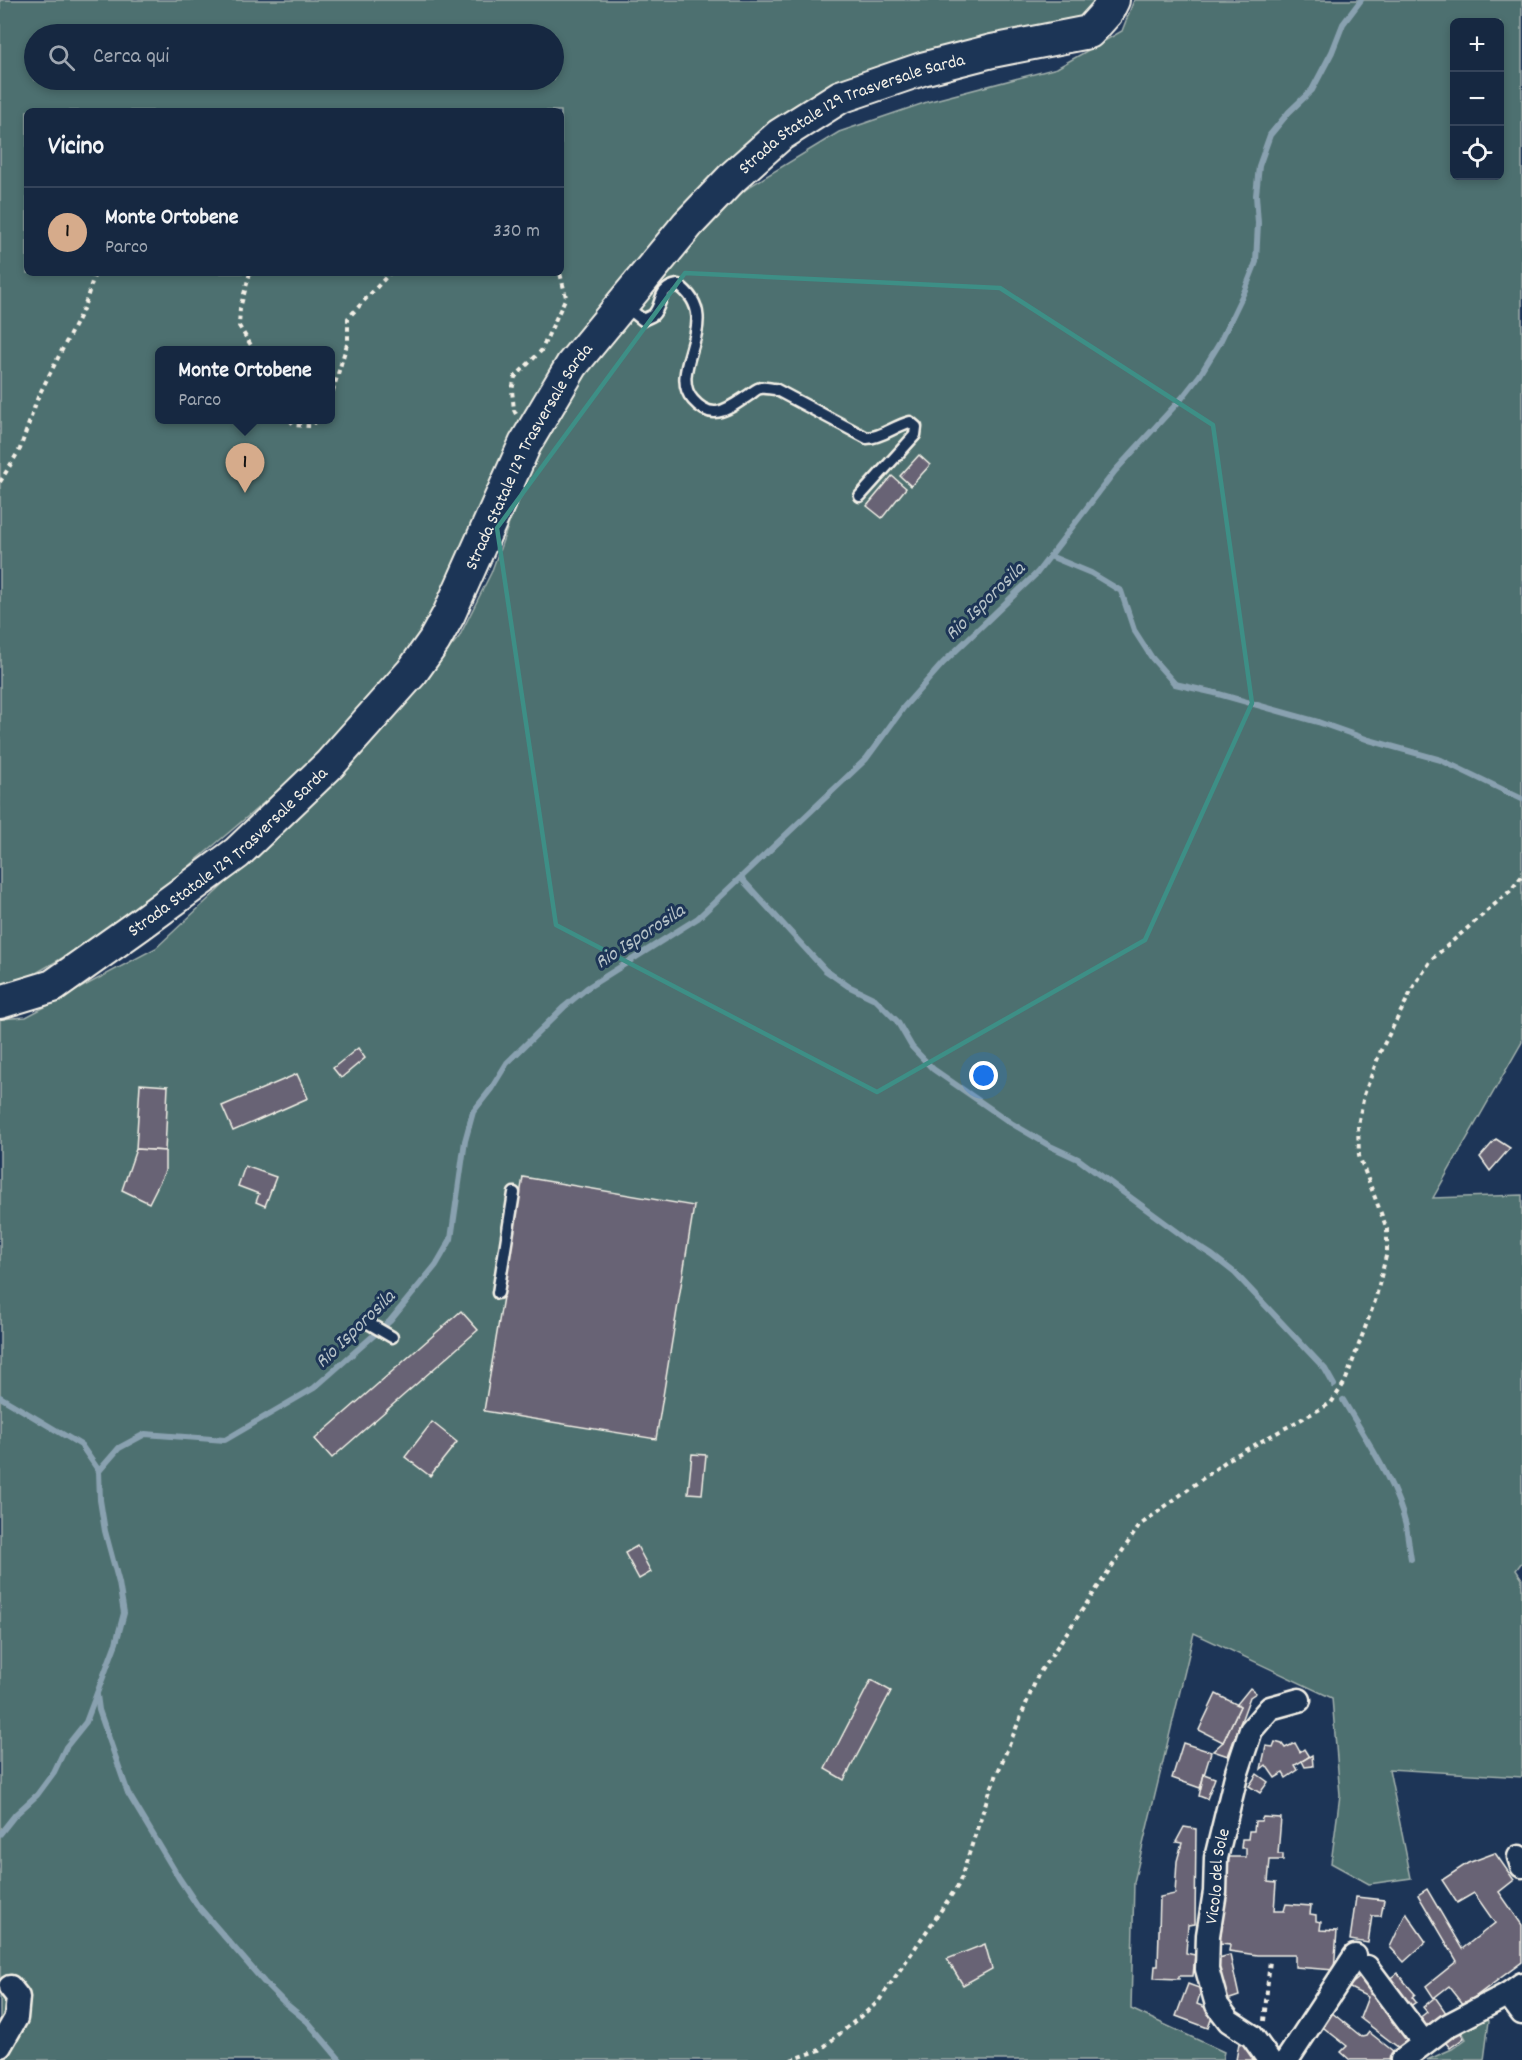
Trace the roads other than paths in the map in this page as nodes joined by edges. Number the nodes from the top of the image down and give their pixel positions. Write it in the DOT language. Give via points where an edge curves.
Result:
graph roads {
  1 [pos="1113,0"];
  2 [pos="622,304"];
  3 [pos="860,496"];
  4 [pos="0,1002"];
  5 [pos="514,1193"];
  6 [pos="498,1293"];
  7 [pos="368,1323"];
  8 [pos="392,1337"];
  9 [pos="1299,1700"];
  10 [pos="10,1987"];
  11 [pos="1515,1989"];
  12 [pos="1522,2013"];
  13 [pos="1424,2043"];
  14 [pos="0,2046"];
  15 [pos="1265,2054"];
  16 [pos="1287,2060"];
  17 [pos="1402,2060"];
  1 -- 2 [label="main road, Strada Statale 129 Trasversale Sarda" via="1089,32 922,69 840,97 780,135 733,177"];
  2 -- 3 [label="lane" via="643,320 654,314 661,295 669,287 678,285 685,290 699,318 685,378 687,393 710,412 722,412 761,388 775,389 867,438 910,422 916,427 915,435"];
  2 -- 4 [label="main road, Strada Statale 129 Trasversale Sarda" via="573,365 525,444 449,614 412,672 330,764 237,852 53,986"];
  5 -- 6 [label="lane"];
  7 -- 8 [label="lane"];
  9 -- 15 [label="street, Vicolo del Sole" via="1270,1708 1251,1731 1216,1858 1207,1969 1217,2005 1229,2021 1252,2036"];
  10 -- 14 [label="street" via="18,1997 16,2018"];
  11 -- 12 [label="street"];
  11 -- 13 [label="street"];
  13 -- 16 [label="street" via="1361,1962"];
  13 -- 17 [label="street"];
}
